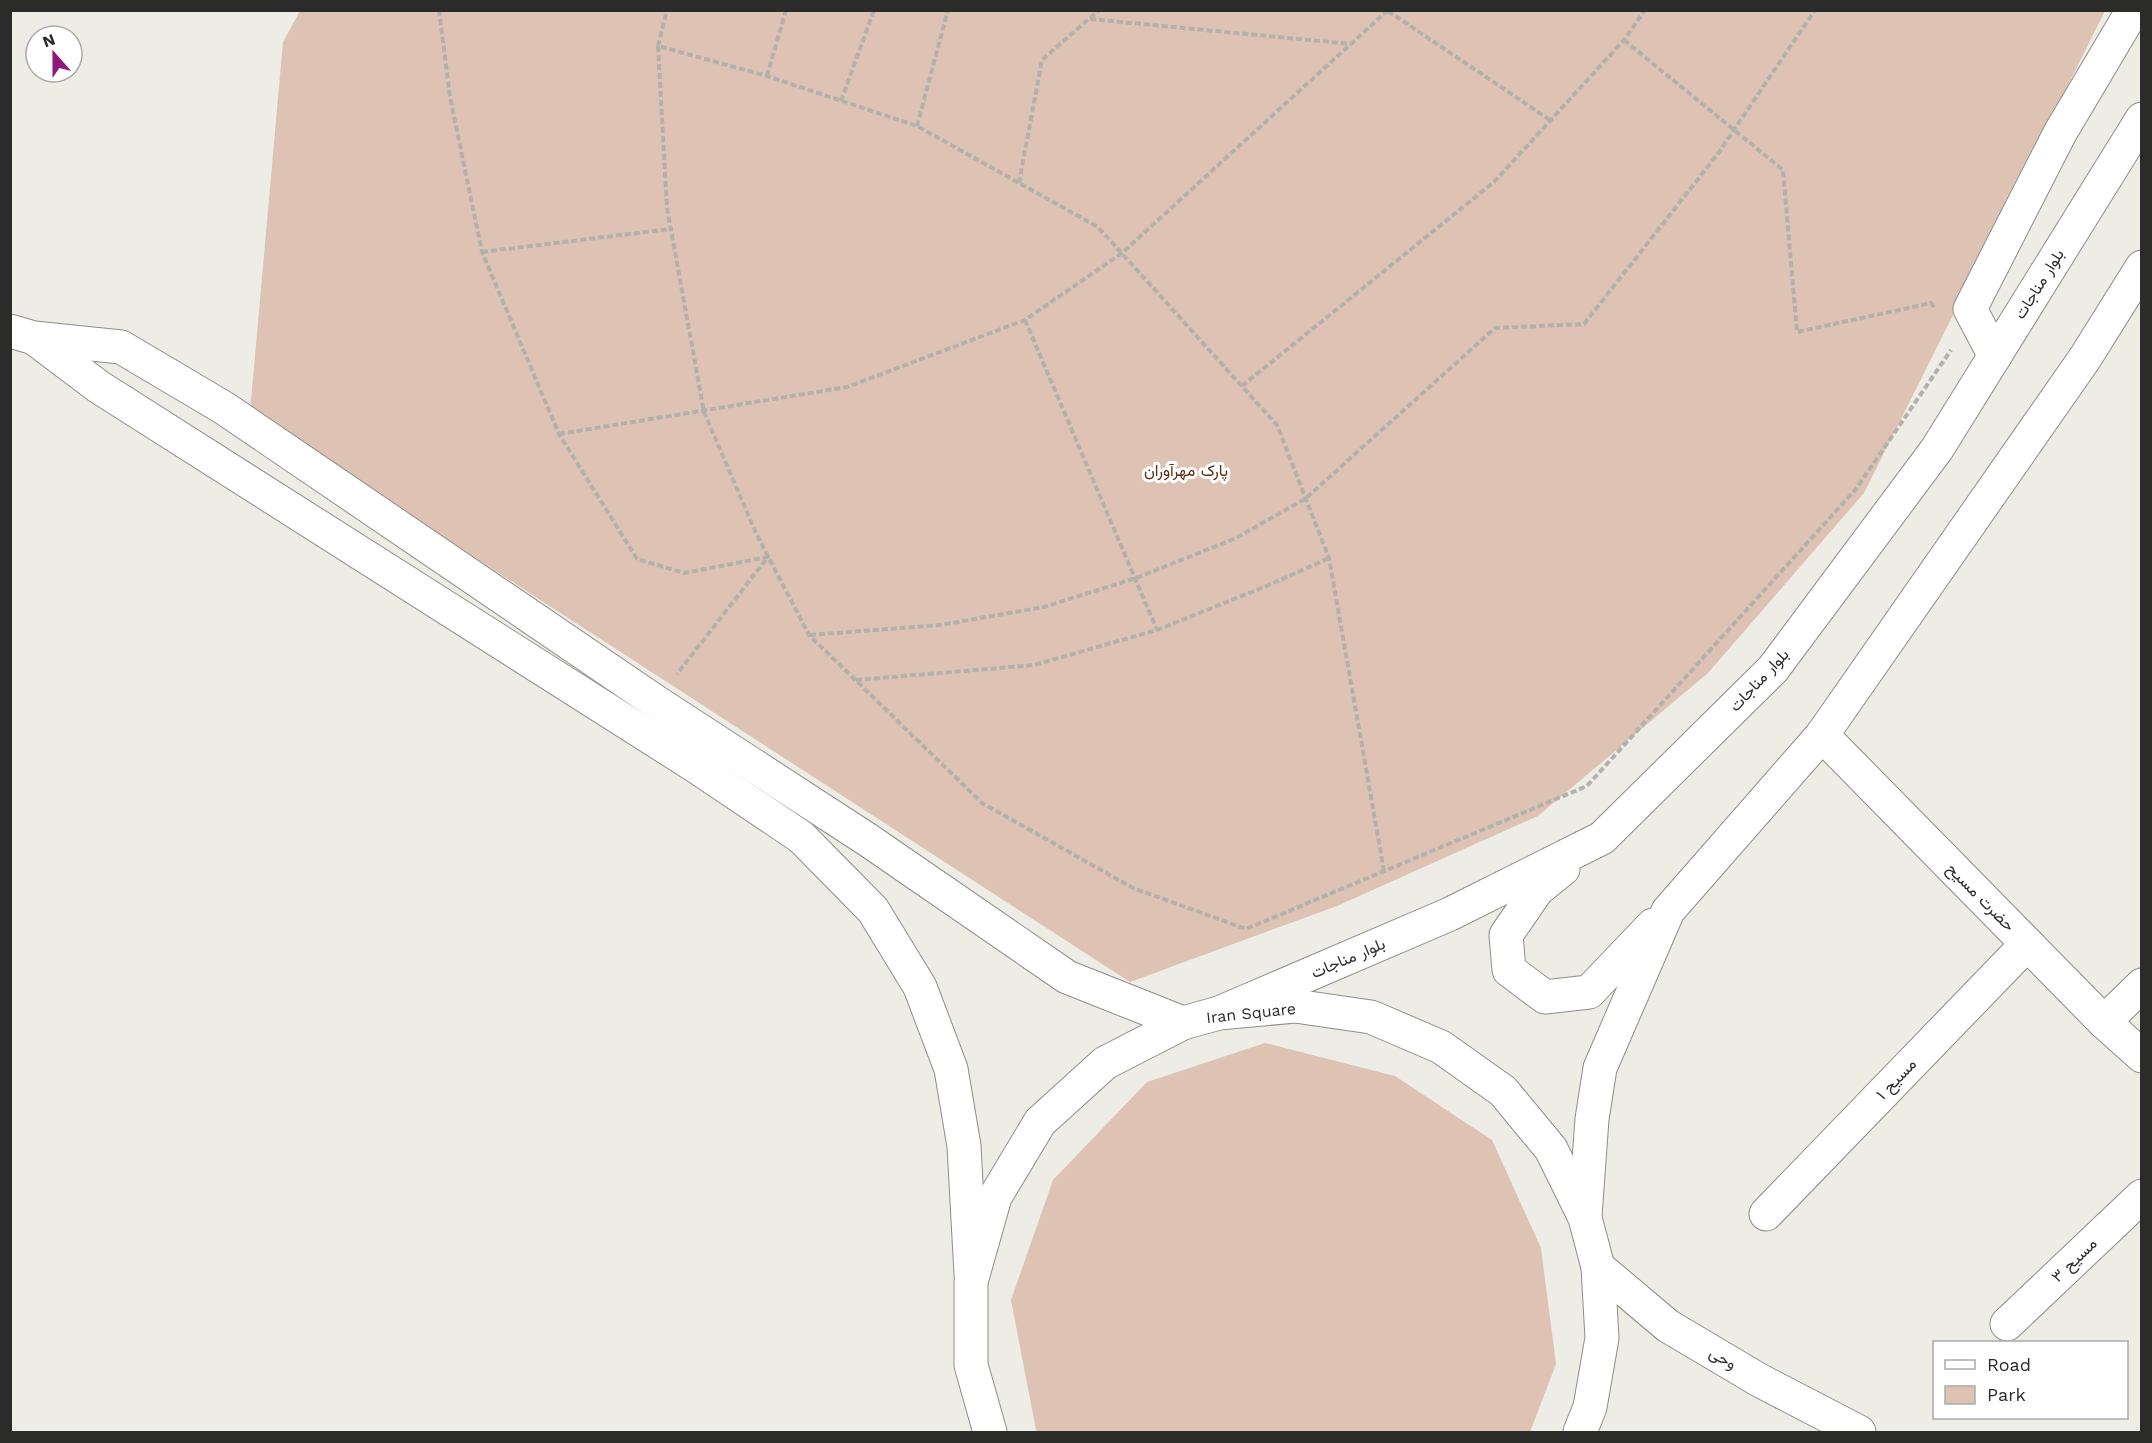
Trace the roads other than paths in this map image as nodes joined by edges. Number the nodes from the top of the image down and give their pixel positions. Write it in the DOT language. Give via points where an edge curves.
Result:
graph roads {
  1 [pos="2133,10"];
  2 [pos="2142,119"];
  3 [pos="2142,267"];
  4 [pos="22,335"];
  5 [pos="1995,356"];
  6 [pos="1822,735"];
  7 [pos="1602,838"];
  8 [pos="1668,911"];
  9 [pos="2027,944"];
  10 [pos="2142,985"];
  11 [pos="1219,1013"];
  12 [pos="2104,1022"];
  13 [pos="1184,1023"];
  14 [pos="2142,1056"];
  15 [pos="2142,1196"];
  16 [pos="1766,1214"];
  17 [pos="1585,1218"];
  18 [pos="1598,1267"];
  19 [pos="971,1282"];
  20 [pos="2007,1324"];
  21 [pos="990,1432"];
  22 [pos="1580,1432"];
  23 [pos="1859,1432"];
  1 -- 5 [label="street" via="2060,133 1970,309"];
  2 -- 5 [label="street, بلوار مناجات"];
  3 -- 6 [label="street" via="2085,358"];
  4 -- 13 [label="street" via="121,347 204,396 1067,977"];
  4 -- 19 [label="street" via="801,837 873,910 920,987 951,1069 964,1146"];
  5 -- 7 [label="street, بلوار مناجات" via="1937,449 1773,669"];
  6 -- 8 [label="street"];
  6 -- 9 [label="street, حضرت مسیح"];
  7 -- 8 [label="street" via="1537,890 1506,935 1509,970 1545,997 1589,992"];
  7 -- 11 [label="street, بلوار مناجات" via="1450,914"];
  8 -- 17 [label="street" via="1600,1068"];
  9 -- 12 [label="street, حضرت مسیح"];
  9 -- 16 [label="street, مسیح ۱"];
  10 -- 12 [label="street"];
  11 -- 13 [label="street, Iran Square"];
  11 -- 17 [label="street, Iran Square" via="1295,1006 1339,1012 1371,1017 1441,1047 1503,1091 1551,1149"];
  12 -- 14 [label="street, حضرت مسیح"];
  13 -- 19 [label="street, Iran Square" via="1105,1063 1040,1122 995,1197"];
  15 -- 20 [label="street, مسیح ۳"];
  17 -- 18 [label="street, Iran Square"];
  18 -- 22 [label="street, Iran Square" via="1602,1338 1590,1407"];
  18 -- 23 [label="street, وحی" via="1668,1326 1759,1380"];
  19 -- 21 [label="street, Iran Square" via="971,1365"];
}
